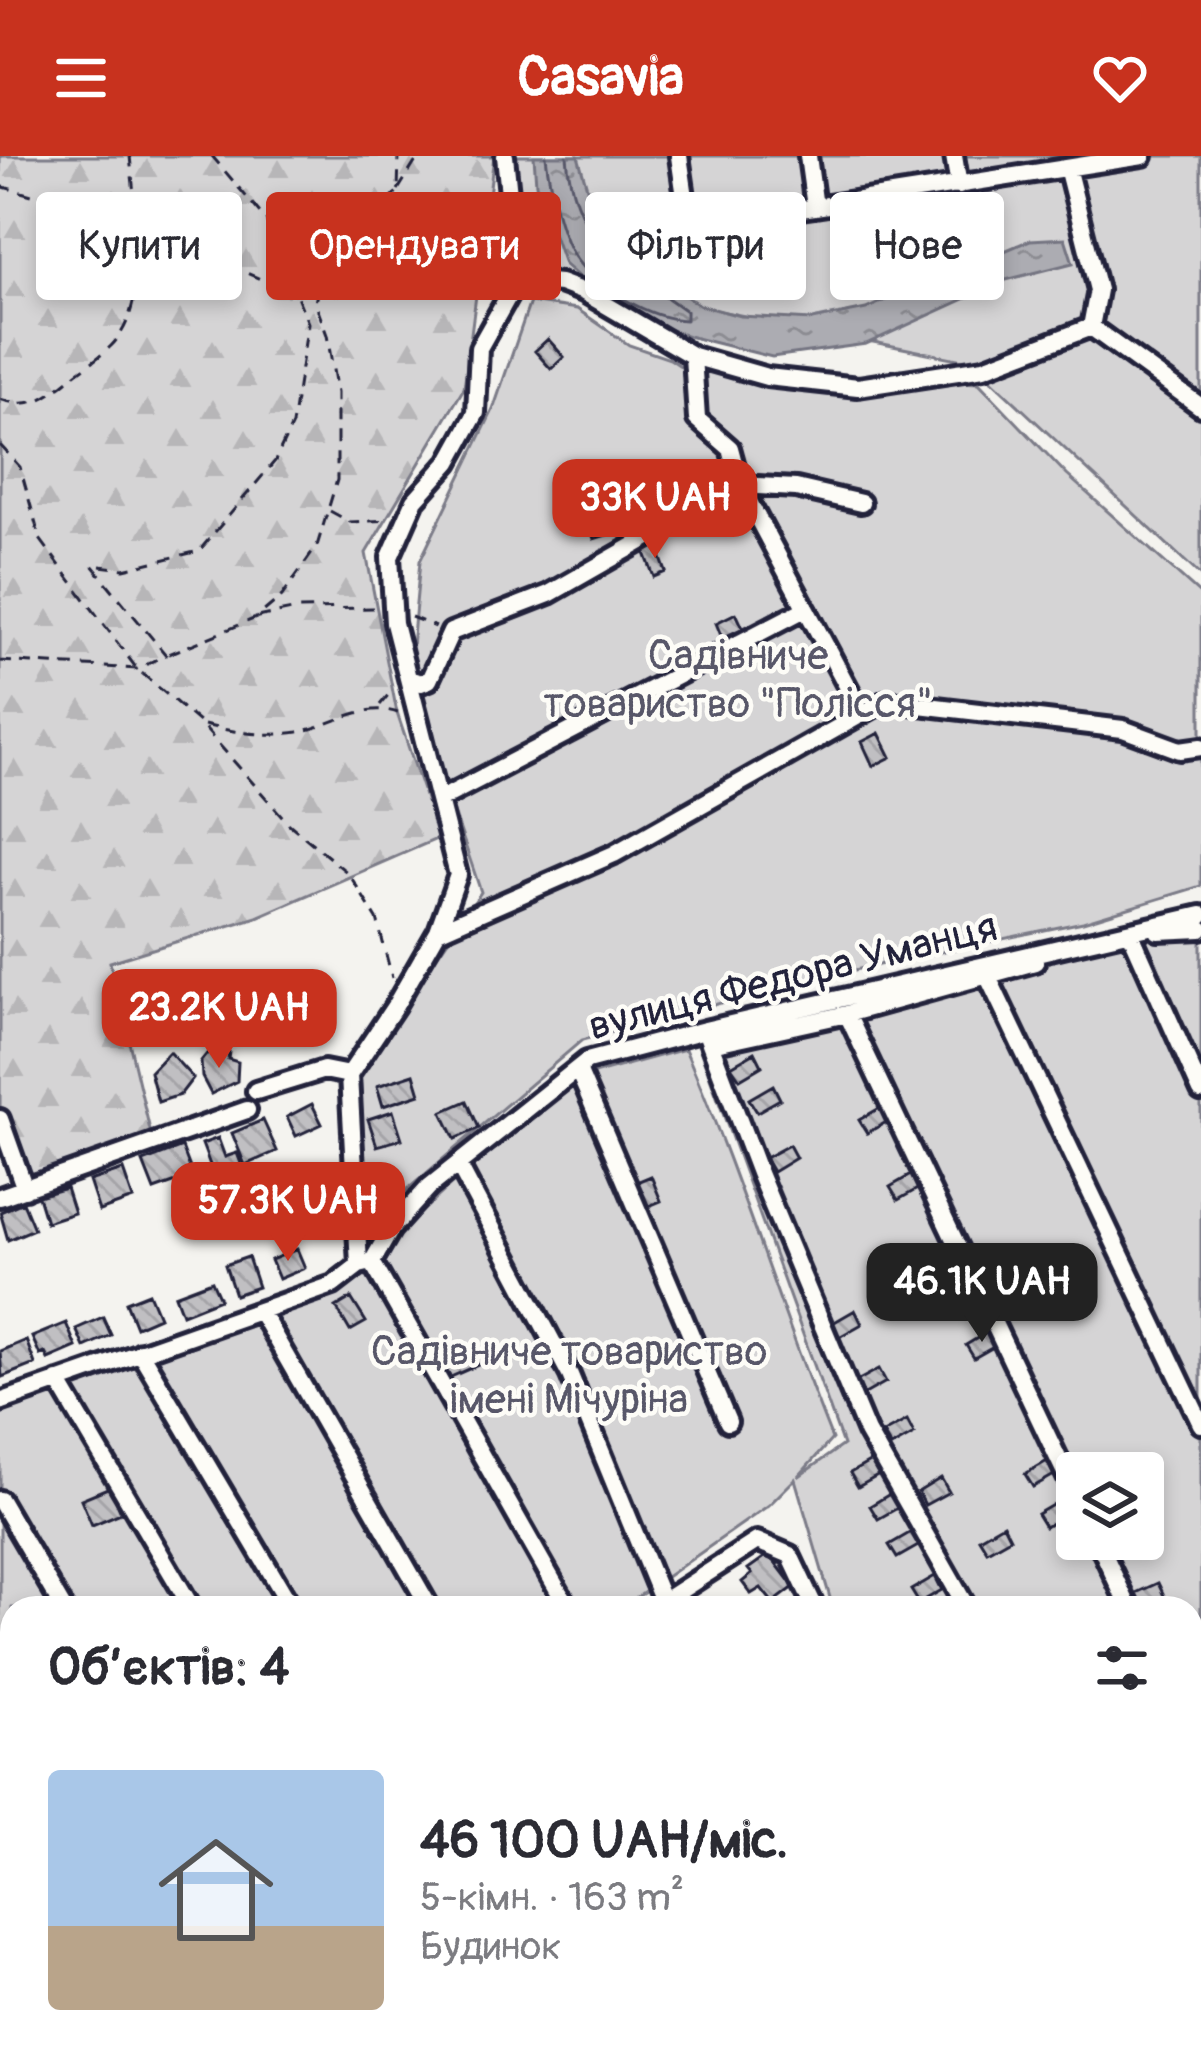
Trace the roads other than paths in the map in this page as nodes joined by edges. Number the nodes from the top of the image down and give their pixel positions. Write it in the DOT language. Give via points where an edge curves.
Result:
graph roads {
  1 [pos="506,156"];
  2 [pos="679,156"];
  3 [pos="808,156"];
  4 [pos="954,156"];
  5 [pos="1143,156"];
  6 [pos="1093,161"];
  7 [pos="1068,171"];
  8 [pos="958,186"];
  9 [pos="510,192"];
  10 [pos="815,207"];
  11 [pos="561,283"];
  12 [pos="506,300"];
  13 [pos="1091,327"];
  14 [pos="693,356"];
  15 [pos="1201,407"];
  16 [pos="740,485"];
  17 [pos="861,503"];
  18 [pos="805,608"];
  19 [pos="409,679"];
  20 [pos="861,712"];
  21 [pos="1201,747"];
  22 [pos="439,800"];
  23 [pos="1201,914"];
  24 [pos="1201,929"];
  25 [pos="438,931"];
  26 [pos="1130,932"];
  27 [pos="988,977"];
  28 [pos="848,1014"];
  29 [pos="708,1037"];
  30 [pos="578,1070"];
  31 [pos="349,1075"];
  32 [pos="256,1091"];
  33 [pos="1201,1091"];
  34 [pos="248,1110"];
  35 [pos="0,1119"];
  36 [pos="458,1164"];
  37 [pos="25,1189"];
  38 [pos="0,1197"];
  39 [pos="365,1264"];
  40 [pos="260,1311"];
  41 [pos="140,1352"];
  42 [pos="58,1381"];
  43 [pos="0,1402"];
  44 [pos="728,1422"];
  45 [pos="1201,1424"];
  46 [pos="1056,1454"];
  47 [pos="0,1500"];
  48 [pos="1106,1560"];
  49 [pos="56,1596"];
  50 [pos="185,1596"];
  51 [pos="285,1596"];
  52 [pos="423,1596"];
  53 [pos="561,1596"];
  54 [pos="656,1596"];
  55 [pos="673,1596"];
  56 [pos="809,1596"];
  57 [pos="960,1596"];
  58 [pos="1123,1596"];
  1 -- 9 [label="street"];
  2 -- 10 [label="street" via="686,204 703,223"];
  3 -- 10 [label="street"];
  4 -- 8 [label="street"];
  5 -- 6 [label="street"];
  6 -- 7 [label="street"];
  7 -- 8 [label="street"];
  7 -- 13 [label="street" via="1097,290"];
  8 -- 10 [label="street"];
  11 -- 14 [label="street"];
  12 -- 19 [label="street" via="479,348 476,413 449,462 415,500 390,557"];
  13 -- 14 [label="street" via="984,368 858,387 767,377"];
  13 -- 15 [label="street"];
  14 -- 16 [label="street" via="698,419 730,448"];
  16 -- 17 [label="street"];
  16 -- 18 [label="street"];
  16 -- 19 [label="street" via="549,594 451,632 429,680"];
  18 -- 20 [label="street"];
  18 -- 22 [label="street"];
  19 -- 22 [label="street"];
  20 -- 21 [label="street" via="885,701 1123,729 1180,750"];
  20 -- 25 [label="street" via="614,854"];
  22 -- 25 [label="street" via="458,875"];
  23 -- 29 [label="street, вулиця Федора Уманця"];
  24 -- 26 [label="street"];
  25 -- 31 [label="street"];
  26 -- 27 [label="street"];
  26 -- 33 [label="street"];
  27 -- 28 [label="street"];
  27 -- 45 [label="street"];
  28 -- 29 [label="street"];
  28 -- 46 [label="street"];
  29 -- 30 [label="street, вулиця Федора Уманця" via="587,1061"];
  29 -- 57 [label="street" via="867,1432"];
  30 -- 36 [label="street, вулиця Федора Уманця"];
  30 -- 44 [label="street"];
  31 -- 32 [label="street" via="324,1070"];
  31 -- 39 [label="street"];
  34 -- 37 [label="street"];
  35 -- 37 [label="street"];
  36 -- 39 [label="street, вулиця Федора Уманця"];
  36 -- 54 [label="street" via="570,1375"];
  37 -- 38 [label="street"];
  39 -- 40 [label="street, вулиця Федора Уманця" via="333,1285"];
  39 -- 53 [label="street"];
  40 -- 41 [label="street, вулиця Федора Уманця"];
  40 -- 52 [label="street"];
  41 -- 42 [label="street, вулиця Федора Уманця"];
  41 -- 51 [label="street"];
  42 -- 43 [label="street, вулиця Федора Уманця"];
  42 -- 50 [label="street"];
  47 -- 49 [label="street"];
  48 -- 58 [label="street"];
  55 -- 56 [label="street" via="757,1541 790,1555"];
}
